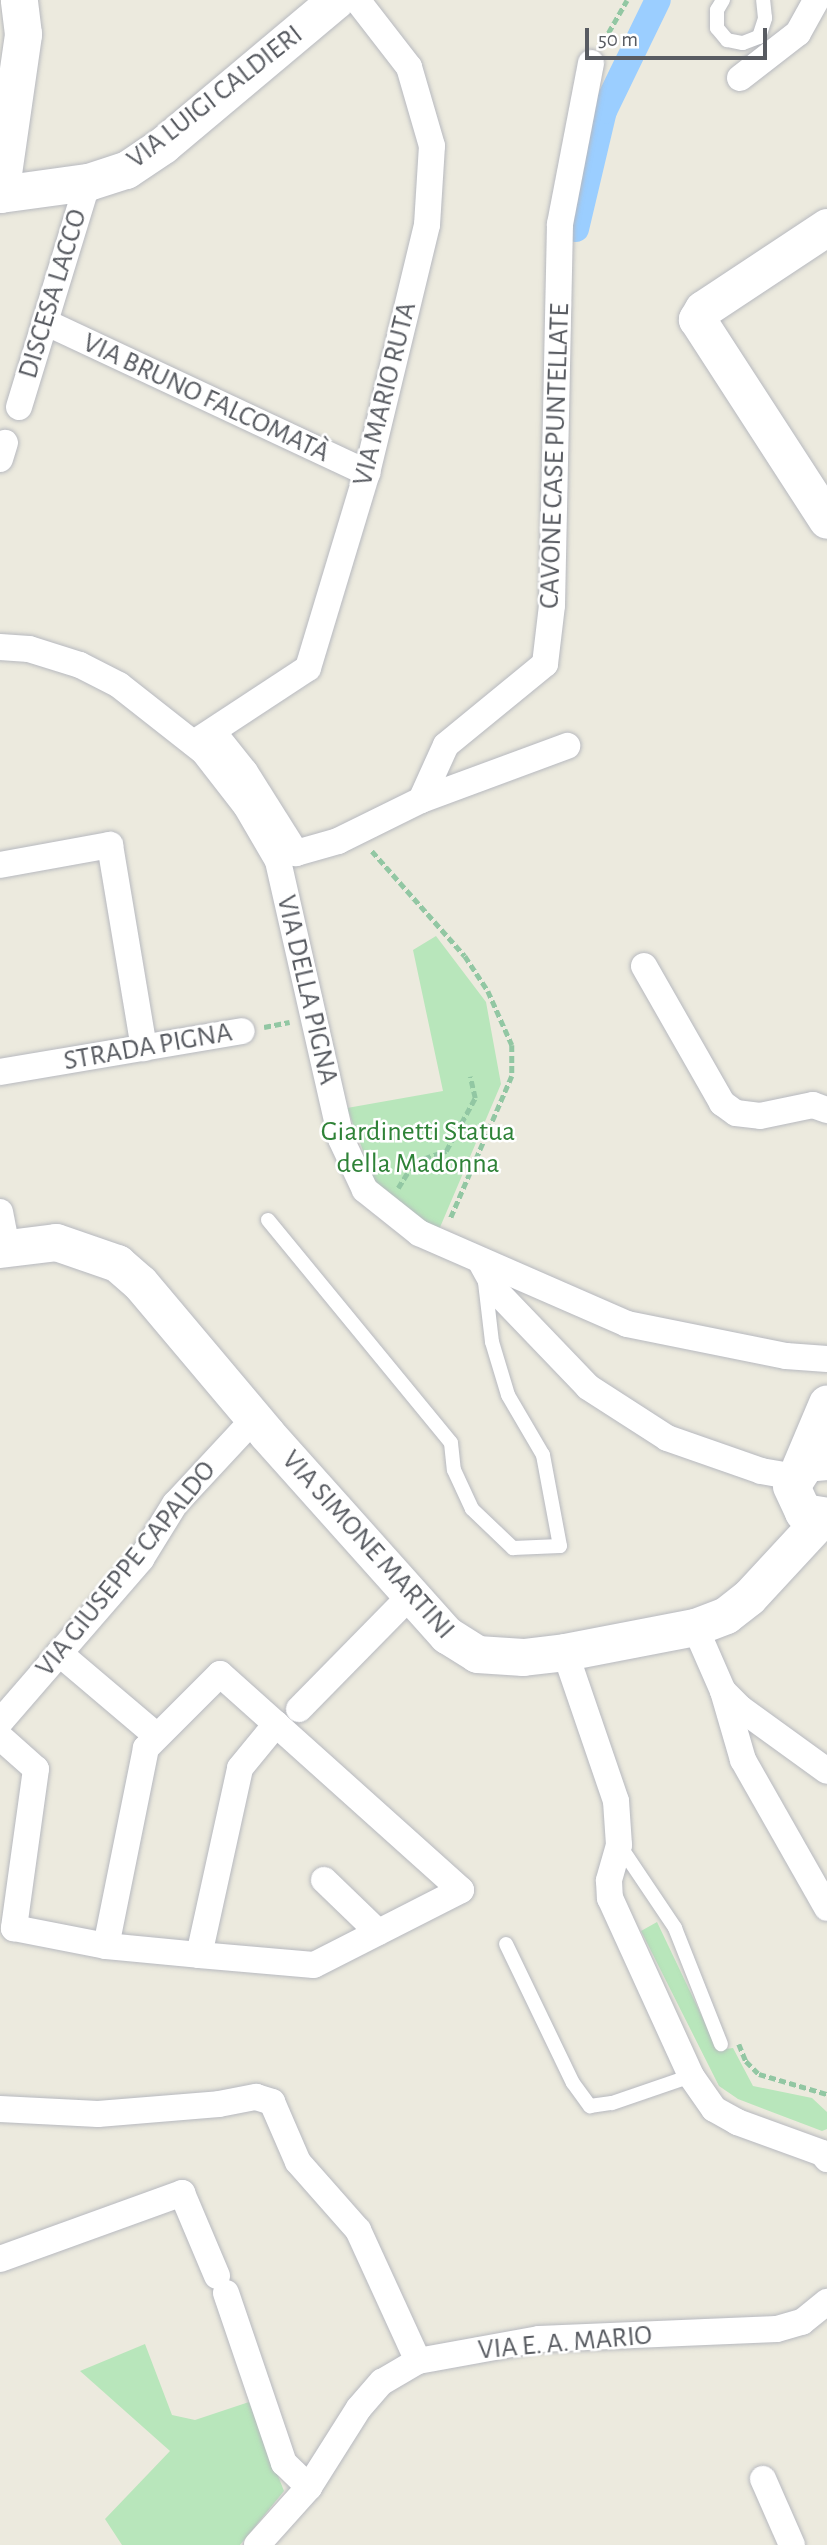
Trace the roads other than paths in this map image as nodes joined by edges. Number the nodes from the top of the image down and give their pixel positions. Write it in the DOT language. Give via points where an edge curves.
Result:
graph roads {
  1 [pos="37,0"];
  2 [pos="336,0"];
  3 [pos="358,0"];
  4 [pos="723,0"];
  5 [pos="763,0"];
  6 [pos="816,0"];
  7 [pos="21,17"];
  8 [pos="591,63"];
  9 [pos="740,78"];
  10 [pos="88,182"];
  11 [pos="0,194"];
  12 [pos="827,227"];
  13 [pos="45,322"];
  14 [pos="19,407"];
  15 [pos="367,473"];
  16 [pos="815,477"];
  17 [pos="827,520"];
  18 [pos="0,647"];
  19 [pos="204,737"];
  20 [pos="567,746"];
  21 [pos="421,800"];
  22 [pos="0,865"];
  23 [pos="644,966"];
  24 [pos="242,1031"];
  25 [pos="144,1048"];
  26 [pos="0,1072"];
  27 [pos="827,1110"];
  28 [pos="0,1212"];
  29 [pos="268,1220"];
  30 [pos="4,1248"];
  31 [pos="482,1264"];
  32 [pos="827,1359"];
  33 [pos="825,1408"];
  34 [pos="254,1419"];
  35 [pos="813,1485"];
  36 [pos="411,1595"];
  37 [pos="695,1627"];
  38 [pos="565,1652"];
  39 [pos="59,1653"];
  40 [pos="723,1691"];
  41 [pos="299,1709"];
  42 [pos="0,1721"];
  43 [pos="276,1724"];
  44 [pos="157,1736"];
  45 [pos="0,1737"];
  46 [pos="827,1771"];
  47 [pos="619,1845"];
  48 [pos="324,1880"];
  49 [pos="827,1908"];
  50 [pos="378,1932"];
  51 [pos="506,1944"];
  52 [pos="106,1946"];
  53 [pos="199,1955"];
  54 [pos="721,2044"];
  55 [pos="691,2076"];
  56 [pos="0,2109"];
  57 [pos="827,2159"];
  58 [pos="0,2259"];
  59 [pos="827,2302"];
  60 [pos="418,2361"];
  61 [pos="763,2479"];
  62 [pos="309,2487"];
  63 [pos="257,2545"];
  64 [pos="792,2545"];
  1 -- 7 [label="street"];
  2 -- 10 [label="main road, VIA LUIGI CALDIERI" via="163,145 126,170"];
  3 -- 15 [label="street, VIA MARIO RUTA" via="409,67 432,146 427,225"];
  4 -- 5 [label="lane" via="717,10 717,28 727,40 743,43 759,37 765,18"];
  6 -- 9 [label="street" via="799,33"];
  7 -- 11 [label="main road"];
  8 -- 21 [label="street, CAVONE CASE PUNTELLATE" via="560,224 552,605 545,664 446,745"];
  10 -- 11 [label="main road, VIA LUIGI CALDIERI"];
  10 -- 13 [label="street, DISCESA LACCO"];
  12 -- 16 [label="main road" via="703,309 697,319"];
  13 -- 14 [label="street, DISCESA LACCO"];
  13 -- 15 [label="street, VIA BRUNO FALCOMATÀ"];
  15 -- 19 [label="street, VIA MARIO RUTA" via="308,668"];
  16 -- 17 [label="main road"];
  18 -- 19 [label="street" via="29,649 80,665"];
  19 -- 21 [label="street" via="245,772 296,853 338,841"];
  19 -- 31 [label="street, VIA DELLA PIGNA" via="278,861 341,1139 365,1190 440,1243"];
  20 -- 21 [label="street"];
  22 -- 25 [label="street" via="110,845"];
  23 -- 27 [label="street" via="722,1103 736,1113 760,1116 813,1105"];
  24 -- 25 [label="street, STRADA PIGNA"];
  25 -- 26 [label="street, STRADA PIGNA"];
  28 -- 30 [label="street"];
  29 -- 31 [label="lane" via="451,1443 454,1470 472,1509 513,1548 560,1546 543,1455 508,1395 492,1342"];
  30 -- 34 [label="main road, VIA SIMONE MARTINI" via="56,1242 117,1263 140,1283"];
  31 -- 32 [label="street, VIA DELLA PIGNA" via="628,1324 786,1356"];
  31 -- 35 [label="street" via="498,1293 588,1387 667,1438"];
  33 -- 35 [label="main road"];
  34 -- 36 [label="main road, VIA SIMONE MARTINI"];
  34 -- 39 [label="street, VIA GIUSEPPE CAPALDO" via="175,1504 141,1559"];
  35 -- 37 [label="main road, VIA SIMONE MARTINI" via="787,1551 750,1597 726,1615"];
  36 -- 38 [label="main road, VIA SIMONE MARTINI" via="447,1635 477,1654 523,1657"];
  36 -- 41 [label="street"];
  37 -- 38 [label="main road, VIA SIMONE MARTINI"];
  37 -- 40 [label="street"];
  38 -- 47 [label="street" via="616,1801"];
  39 -- 42 [label="street, VIA GIUSEPPE CAPALDO"];
  39 -- 44 [label="street"];
  40 -- 46 [label="street"];
  40 -- 49 [label="street" via="743,1760"];
  43 -- 44 [label="street" via="220,1674"];
  43 -- 50 [label="street" via="461,1891"];
  43 -- 53 [label="street" via="240,1768"];
  44 -- 52 [label="street" via="146,1748"];
  45 -- 52 [label="street" via="36,1769 13,1928"];
  47 -- 54 [label="lane" via="675,1928"];
  47 -- 55 [label="street" via="609,1881 610,1898"];
  48 -- 50 [label="street"];
  50 -- 53 [label="street" via="314,1965"];
  51 -- 55 [label="lane" via="573,2083 590,2106"];
  52 -- 53 [label="street"];
  55 -- 57 [label="street" via="714,2109 725,2116 822,2152"];
  56 -- 60 [label="street" via="98,2114 219,2104 256,2096 272,2102 298,2162 358,2230"];
  58 -- 62 [label="street" via="183,2193 221,2284 284,2463"];
  59 -- 60 [label="street, VIA E. A. MARIO" via="802,2322 777,2329 539,2339"];
  60 -- 62 [label="street, VIA E. A. MARIO" via="382,2382 359,2408"];
  61 -- 64 [label="street"];
  62 -- 63 [label="street, VIA E. A. MARIO"];
}
